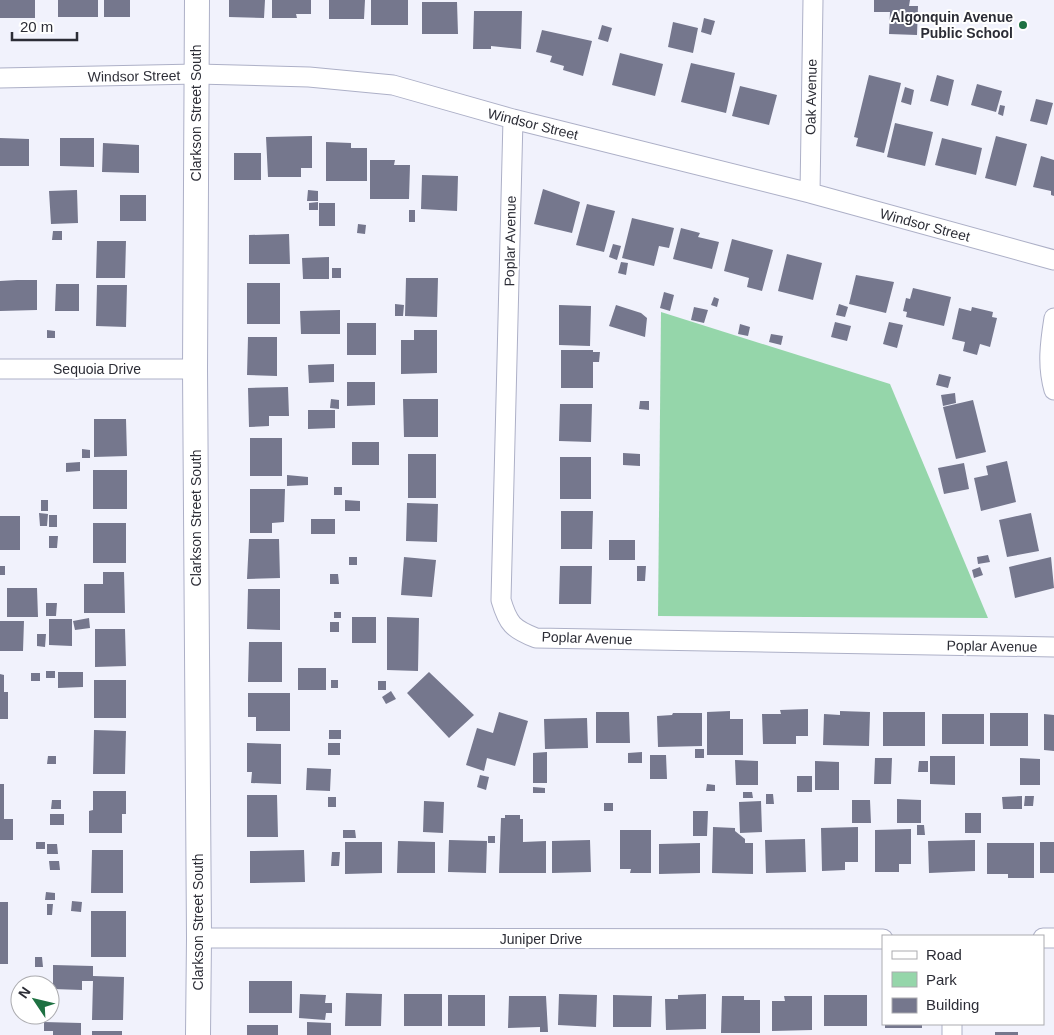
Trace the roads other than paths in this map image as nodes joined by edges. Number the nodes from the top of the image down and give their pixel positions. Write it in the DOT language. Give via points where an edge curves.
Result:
graph roads {
  1 [pos="197,0"];
  2 [pos="813,0"];
  3 [pos="197,74"];
  4 [pos="0,78"];
  5 [pos="513,119"];
  6 [pos="810,193"];
  7 [pos="1054,260"];
  8 [pos="1054,318"];
  9 [pos="0,369"];
  10 [pos="195,369"];
  11 [pos="1054,390"];
  12 [pos="1054,648"];
  13 [pos="199,938"];
  14 [pos="882,939"];
  15 [pos="198,1035"];
  1 -- 3 [label="street, Clarkson Street South"];
  2 -- 6 [label="street, Oak Avenue"];
  3 -- 4 [label="street, Windsor Street"];
  3 -- 5 [label="street, Windsor Street" via="310,77 393,84"];
  3 -- 10 [label="street, Clarkson Street South"];
  5 -- 6 [label="street, Windsor Street"];
  5 -- 12 [label="street, Poplar Avenue" via="501,600 506,619 519,631 536,638"];
  6 -- 7 [label="street, Windsor Street"];
  8 -- 11 [label="street" via="1050,375"];
  9 -- 10 [label="street, Sequoia Drive"];
  10 -- 13 [label="street, Clarkson Street South"];
  13 -- 14 [label="street, Juniper Drive"];
  13 -- 15 [label="street, Clarkson Street South"];
}
